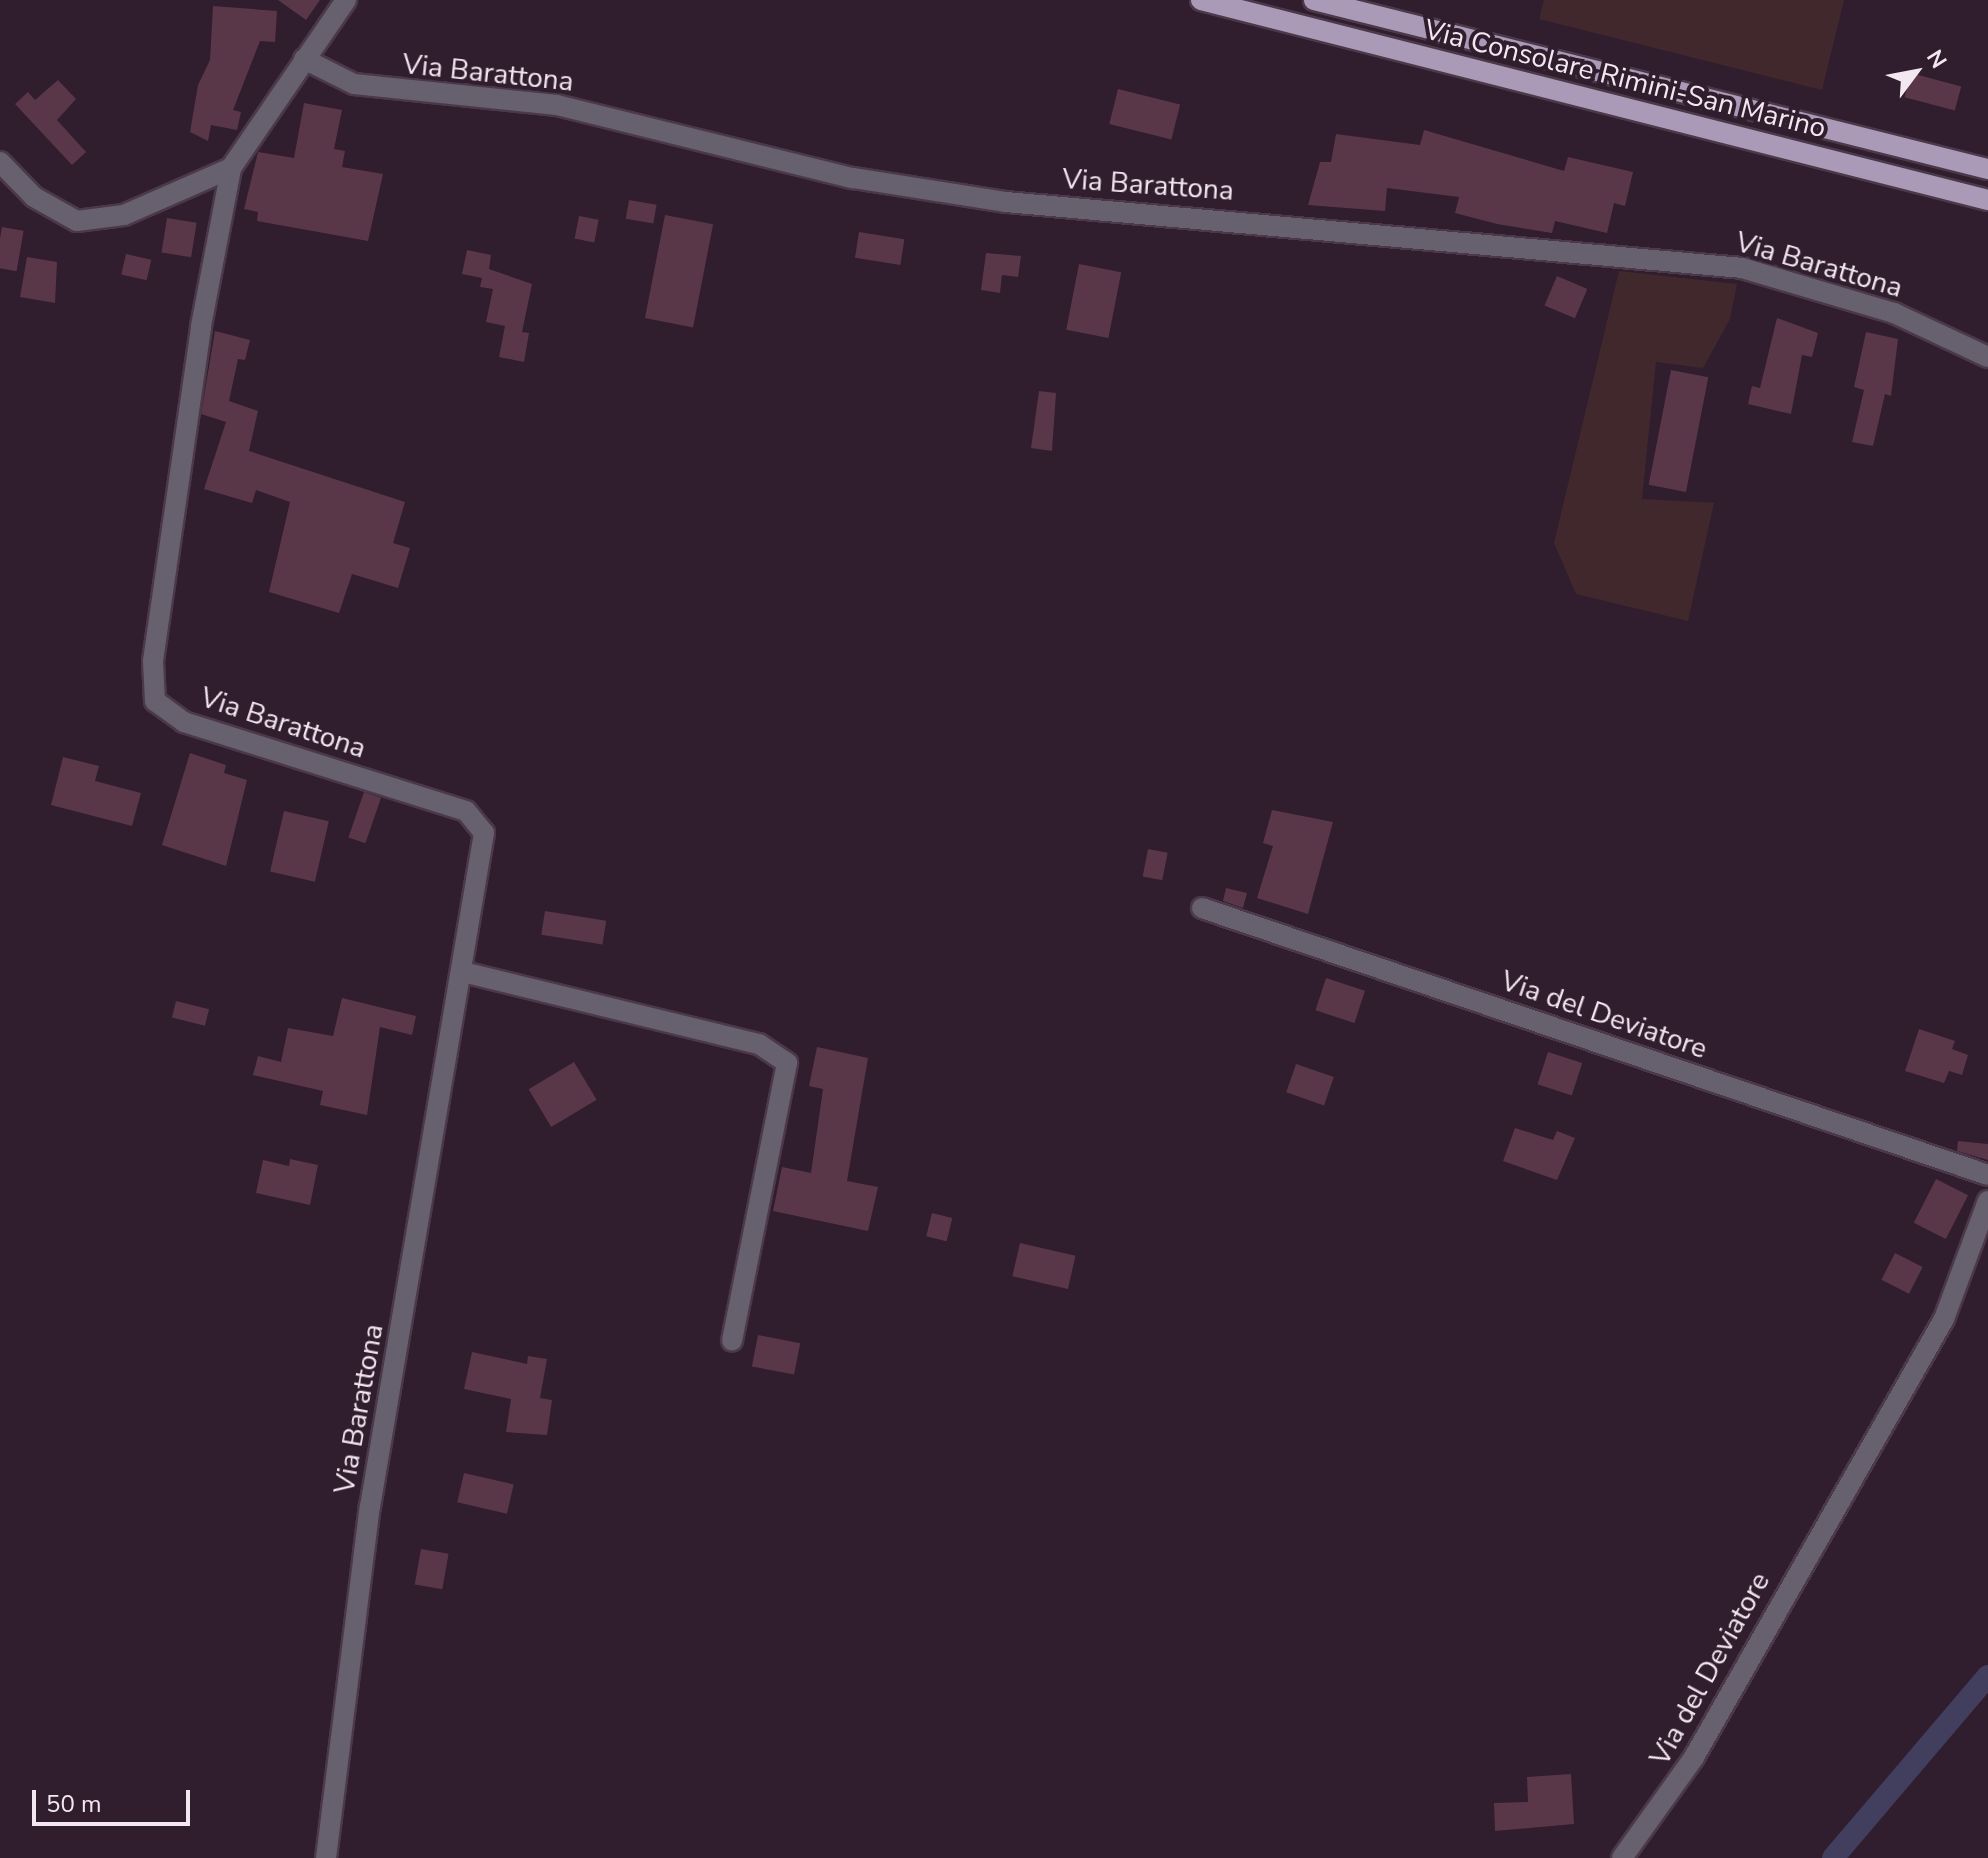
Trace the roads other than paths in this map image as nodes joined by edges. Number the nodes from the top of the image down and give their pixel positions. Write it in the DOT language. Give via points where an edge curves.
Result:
graph roads {
  1 [pos="346,0"];
  2 [pos="1201,0"];
  3 [pos="1314,0"];
  4 [pos="304,59"];
  5 [pos="0,162"];
  6 [pos="231,168"];
  7 [pos="1988,169"];
  8 [pos="1988,200"];
  9 [pos="1988,357"];
  10 [pos="1202,908"];
  11 [pos="463,972"];
  12 [pos="1988,1175"];
  13 [pos="1988,1201"];
  14 [pos="732,1341"];
  15 [pos="326,1858"];
  16 [pos="1622,1858"];
  1 -- 4 [label="street, Via Barattona"];
  2 -- 8 [label="main road, Via Consolare Rimini-San Marino"];
  3 -- 7 [label="main road, Via Consolare Rimini-San Marino"];
  4 -- 6 [label="street, Via Barattona"];
  4 -- 9 [label="street, Via Barattona" via="354,84 557,105 853,178 1006,202 1742,268 1894,313"];
  5 -- 6 [label="street" via="34,197 77,221 124,215"];
  6 -- 11 [label="street, Via Barattona" via="198,341 153,661 155,701 184,722 466,811 484,833"];
  10 -- 12 [label="street, Via del Deviatore"];
  11 -- 14 [label="street" via="759,1044 787,1063"];
  11 -- 15 [label="street, Via Barattona" via="370,1507"];
  13 -- 16 [label="street, Via del Deviatore" via="1944,1319 1693,1759"];
}
